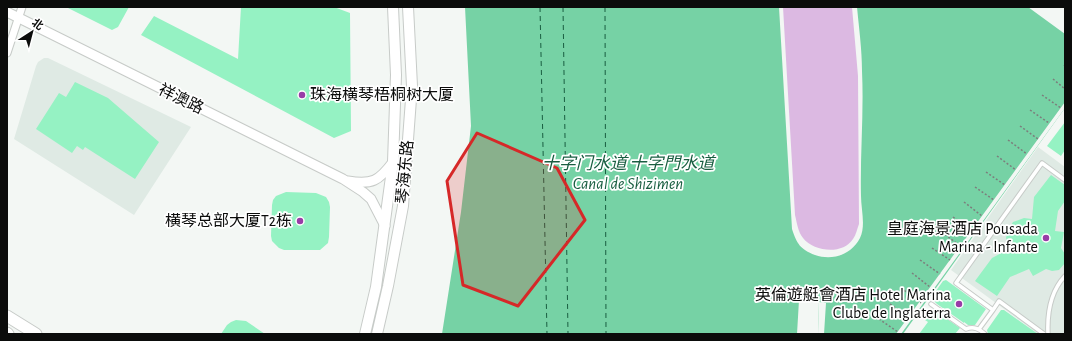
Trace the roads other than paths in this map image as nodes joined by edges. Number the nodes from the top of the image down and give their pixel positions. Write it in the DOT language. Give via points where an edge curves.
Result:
graph roads {
  1 [pos="22,7"];
  2 [pos="393,7"];
  3 [pos="408,7"];
  4 [pos="7,12"];
  5 [pos="18,18"];
  6 [pos="7,53"];
  7 [pos="393,162"];
  8 [pos="343,179"];
  9 [pos="1065,180"];
  10 [pos="385,226"];
  11 [pos="1065,276"];
  12 [pos="932,304"];
  13 [pos="993,310"];
  14 [pos="7,316"];
  15 [pos="966,329"];
  16 [pos="979,329"];
  17 [pos="36,334"];
  18 [pos="364,334"];
  19 [pos="377,334"];
  20 [pos="962,334"];
  21 [pos="985,334"];
  22 [pos="1044,334"];
  23 [pos="1048,334"];
  1 -- 5 [label="street"];
  2 -- 7 [label="main road, 琴海东路" via="396,75"];
  3 -- 19 [label="main road, 琴海东路" via="412,86 403,206"];
  4 -- 5 [label="street, 祥澳路"];
  5 -- 6 [label="street"];
  5 -- 8 [label="street, 祥澳路"];
  7 -- 8 [label="street, 祥澳路" via="385,173 368,183"];
  7 -- 10 [label="main road, 琴海东路"];
  8 -- 10 [label="street, 祥澳路" via="371,199"];
  9 -- 13 [label="lane" via="1042,163 956,283"];
  10 -- 18 [label="main road, 琴海东路" via="376,287"];
  11 -- 23 [label="lane" via="1055,288 1051,299"];
  12 -- 15 [label="lane"];
  13 -- 16 [label="lane"];
  13 -- 22 [label="lane" via="999,301"];
  14 -- 17 [label="main road"];
  15 -- 16 [label="lane"];
  15 -- 20 [label="lane"];
  16 -- 21 [label="lane"];
}
